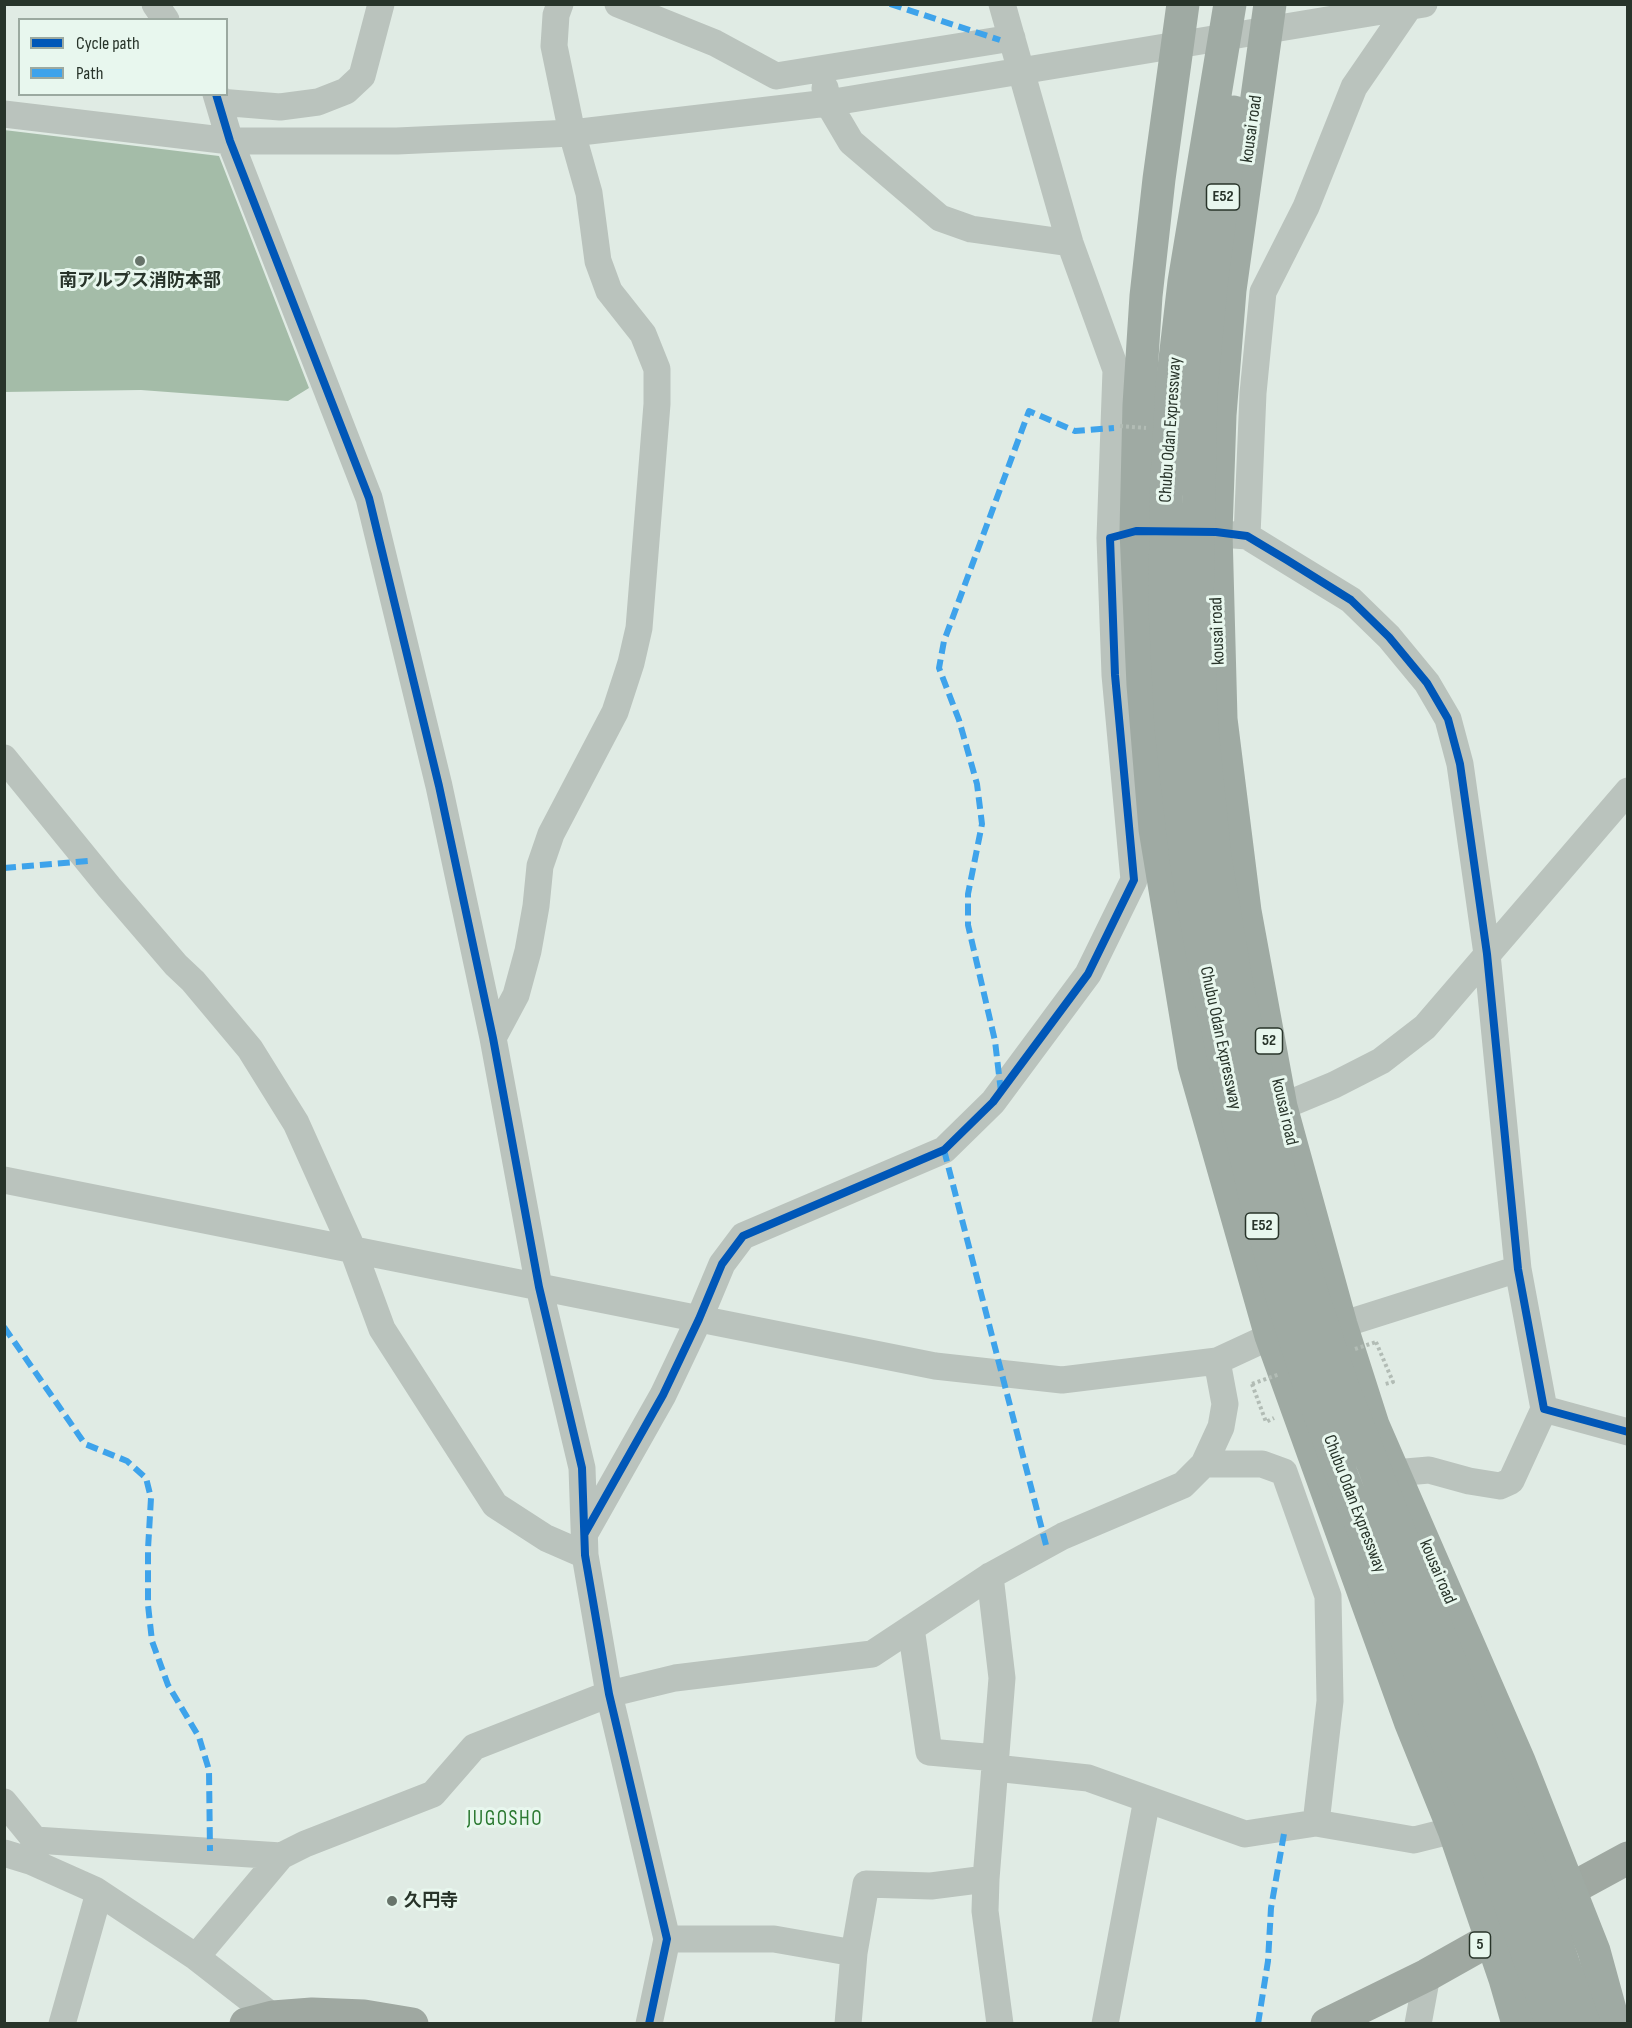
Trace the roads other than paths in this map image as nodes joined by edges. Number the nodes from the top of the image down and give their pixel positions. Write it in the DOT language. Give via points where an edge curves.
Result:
graph roads {
  1 [pos="155,4"];
  2 [pos="381,4"];
  3 [pos="560,4"];
  4 [pos="618,4"];
  5 [pos="1002,4"];
  6 [pos="1183,4"];
  7 [pos="1230,4"];
  8 [pos="1415,5"];
  9 [pos="1261,13"];
  10 [pos="165,18"];
  11 [pos="1012,38"];
  12 [pos="1177,46"];
  13 [pos="822,69"];
  14 [pos="1021,71"];
  15 [pos="218,98"];
  16 [pos="828,103"];
  17 [pos="4,114"];
  18 [pos="572,133"];
  19 [pos="230,141"];
  20 [pos="1070,243"];
  21 [pos="1215,532"];
  22 [pos="1123,535"];
  23 [pos="1247,536"];
  24 [pos="4,758"];
  25 [pos="1628,791"];
  26 [pos="1487,954"];
  27 [pos="492,1038"];
  28 [pos="1281,1107"];
  29 [pos="4,1180"];
  30 [pos="353,1250"];
  31 [pos="1518,1269"];
  32 [pos="539,1287"];
  33 [pos="699,1319"];
  34 [pos="1341,1325"];
  35 [pos="1271,1336"];
  36 [pos="1217,1361"];
  37 [pos="1544,1409"];
  38 [pos="1628,1432"];
  39 [pos="1204,1464"];
  40 [pos="1394,1473"];
  41 [pos="585,1544"];
  42 [pos="990,1575"];
  43 [pos="911,1628"];
  44 [pos="609,1694"];
  45 [pos="995,1763"];
  46 [pos="1147,1799"];
  47 [pos="4,1802"];
  48 [pos="1316,1823"];
  49 [pos="1454,1830"];
  50 [pos="33,1851"];
  51 [pos="4,1853"];
  52 [pos="281,1856"];
  53 [pos="1628,1858"];
  54 [pos="986,1879"];
  55 [pos="1569,1890"];
  56 [pos="99,1893"];
  57 [pos="667,1938"];
  58 [pos="1491,1939"];
  59 [pos="854,1953"];
  60 [pos="196,1957"];
  61 [pos="1427,1975"];
  62 [pos="265,2021"];
  63 [pos="62,2024"];
  64 [pos="412,2024"];
  65 [pos="649,2024"];
  66 [pos="848,2024"];
  67 [pos="1000,2024"];
  68 [pos="1105,2024"];
  69 [pos="1327,2024"];
  70 [pos="1418,2024"];
  71 [pos="1518,2024"];
  72 [pos="1552,2024"];
  73 [pos="1584,2024"];
  74 [pos="1614,2024"];
  1 -- 10 [label="street"];
  2 -- 15 [label="street" via="362,76 346,91 318,102 280,107"];
  3 -- 18 [label="street" via="554,46"];
  4 -- 13 [label="street" via="716,43 776,76"];
  5 -- 11 [label="street"];
  6 -- 12 [label="highway"];
  7 -- 72 [label="highway, Chubu Odan Expressway / E52, bridge" via="1184,282 1171,397 1166,611 1171,729 1186,860 1208,987 1257,1205 1284,1304 1313,1396 1500,1875"];
  8 -- 9 [label="street"];
  8 -- 23 [label="street" via="1354,87 1306,207 1263,292 1253,393"];
  9 -- 12 [label="street"];
  9 -- 21 [label="highway, kousai road / 52" via="1230,290"];
  9 -- 73 [label="highway, Chubu Odan Expressway / E52, bridge" via="1212,279 1201,390 1197,612 1202,729 1215,857 1237,986 1285,1198 1312,1293 1365,1447 1530,1866"];
  11 -- 13 [label="street"];
  11 -- 14 [label="street"];
  12 -- 14 [label="street"];
  12 -- 22 [label="highway" via="1146,296 1139,405"];
  13 -- 16 [label="street"];
  14 -- 16 [label="street"];
  14 -- 20 [label="street"];
  15 -- 19 [label="street"];
  16 -- 18 [label="street"];
  16 -- 20 [label="street" via="850,142 940,218 971,229"];
  17 -- 19 [label="street"];
  18 -- 19 [label="street" via="397,141"];
  18 -- 27 [label="street" via="589,193 598,261 609,291 643,334 657,369 639,628 615,712 551,834 540,866 532,929 516,995"];
  19 -- 27 [label="street" via="369,498 439,786"];
  20 -- 22 [label="street" via="1116,370"];
  21 -- 22 [label="street"];
  21 -- 23 [label="street"];
  21 -- 28 [label="highway, kousai road / 52" via="1221,719 1245,911"];
  22 -- 33 [label="street" via="1115,675 1134,880 1089,974 993,1102 944,1150 744,1236 722,1264"];
  22 -- 35 [label="highway" via="1143,685 1155,829 1194,1065"];
  23 -- 26 [label="street" via="1351,600 1389,637 1427,683 1448,719 1460,764"];
  24 -- 30 [label="street" via="109,887 250,1049 296,1123"];
  25 -- 26 [label="street"];
  26 -- 28 [label="street" via="1425,1027 1381,1061"];
  26 -- 31 [label="street"];
  27 -- 32 [label="street"];
  28 -- 34 [label="highway, kousai road / 52"];
  29 -- 30 [label="street"];
  30 -- 32 [label="street"];
  30 -- 41 [label="street" via="382,1329 495,1505 546,1538"];
  31 -- 34 [label="street"];
  31 -- 37 [label="street"];
  32 -- 33 [label="street"];
  32 -- 41 [label="street" via="582,1468"];
  33 -- 36 [label="street" via="935,1366 1062,1380"];
  33 -- 41 [label="street"];
  34 -- 35 [label="street"];
  34 -- 40 [label="highway, kousai road / 52" via="1373,1425"];
  35 -- 36 [label="street"];
  35 -- 49 [label="highway" via="1410,1721"];
  36 -- 39 [label="street" via="1225,1404 1221,1427"];
  37 -- 38 [label="street"];
  37 -- 40 [label="street" via="1511,1481 1500,1486 1429,1470"];
  39 -- 42 [label="street" via="1183,1485 1063,1536"];
  39 -- 48 [label="street" via="1262,1464 1284,1472 1328,1596 1330,1701"];
  40 -- 55 [label="highway, kousai road / 52" via="1519,1761"];
  41 -- 44 [label="street"];
  42 -- 43 [label="street"];
  42 -- 45 [label="street" via="1002,1678"];
  43 -- 44 [label="street" via="872,1654 675,1677"];
  43 -- 45 [label="street" via="929,1752"];
  44 -- 52 [label="street" via="474,1747 432,1794"];
  44 -- 57 [label="street"];
  45 -- 46 [label="street" via="1088,1778"];
  45 -- 54 [label="street"];
  46 -- 48 [label="street" via="1245,1834"];
  46 -- 68 [label="street"];
  47 -- 50 [label="street"];
  48 -- 49 [label="street" via="1414,1840"];
  49 -- 58 [label="highway"];
  50 -- 51 [label="street"];
  50 -- 52 [label="street"];
  50 -- 56 [label="street"];
  52 -- 60 [label="street"];
  53 -- 55 [label="main road, 5"];
  54 -- 59 [label="street" via="931,1886 866,1884"];
  54 -- 67 [label="street" via="985,1911"];
  55 -- 58 [label="main road, 5"];
  55 -- 74 [label="highway, kousai road / 52" via="1594,1951"];
  56 -- 60 [label="street"];
  56 -- 63 [label="street"];
  57 -- 59 [label="street" via="774,1939"];
  57 -- 65 [label="street"];
  58 -- 61 [label="main road, 5"];
  58 -- 71 [label="highway"];
  59 -- 66 [label="street"];
  60 -- 62 [label="street"];
  61 -- 69 [label="main road, 5"];
  61 -- 70 [label="street"];
  62 -- 64 [label="main road" via="312,2014 364,2016"];
}
